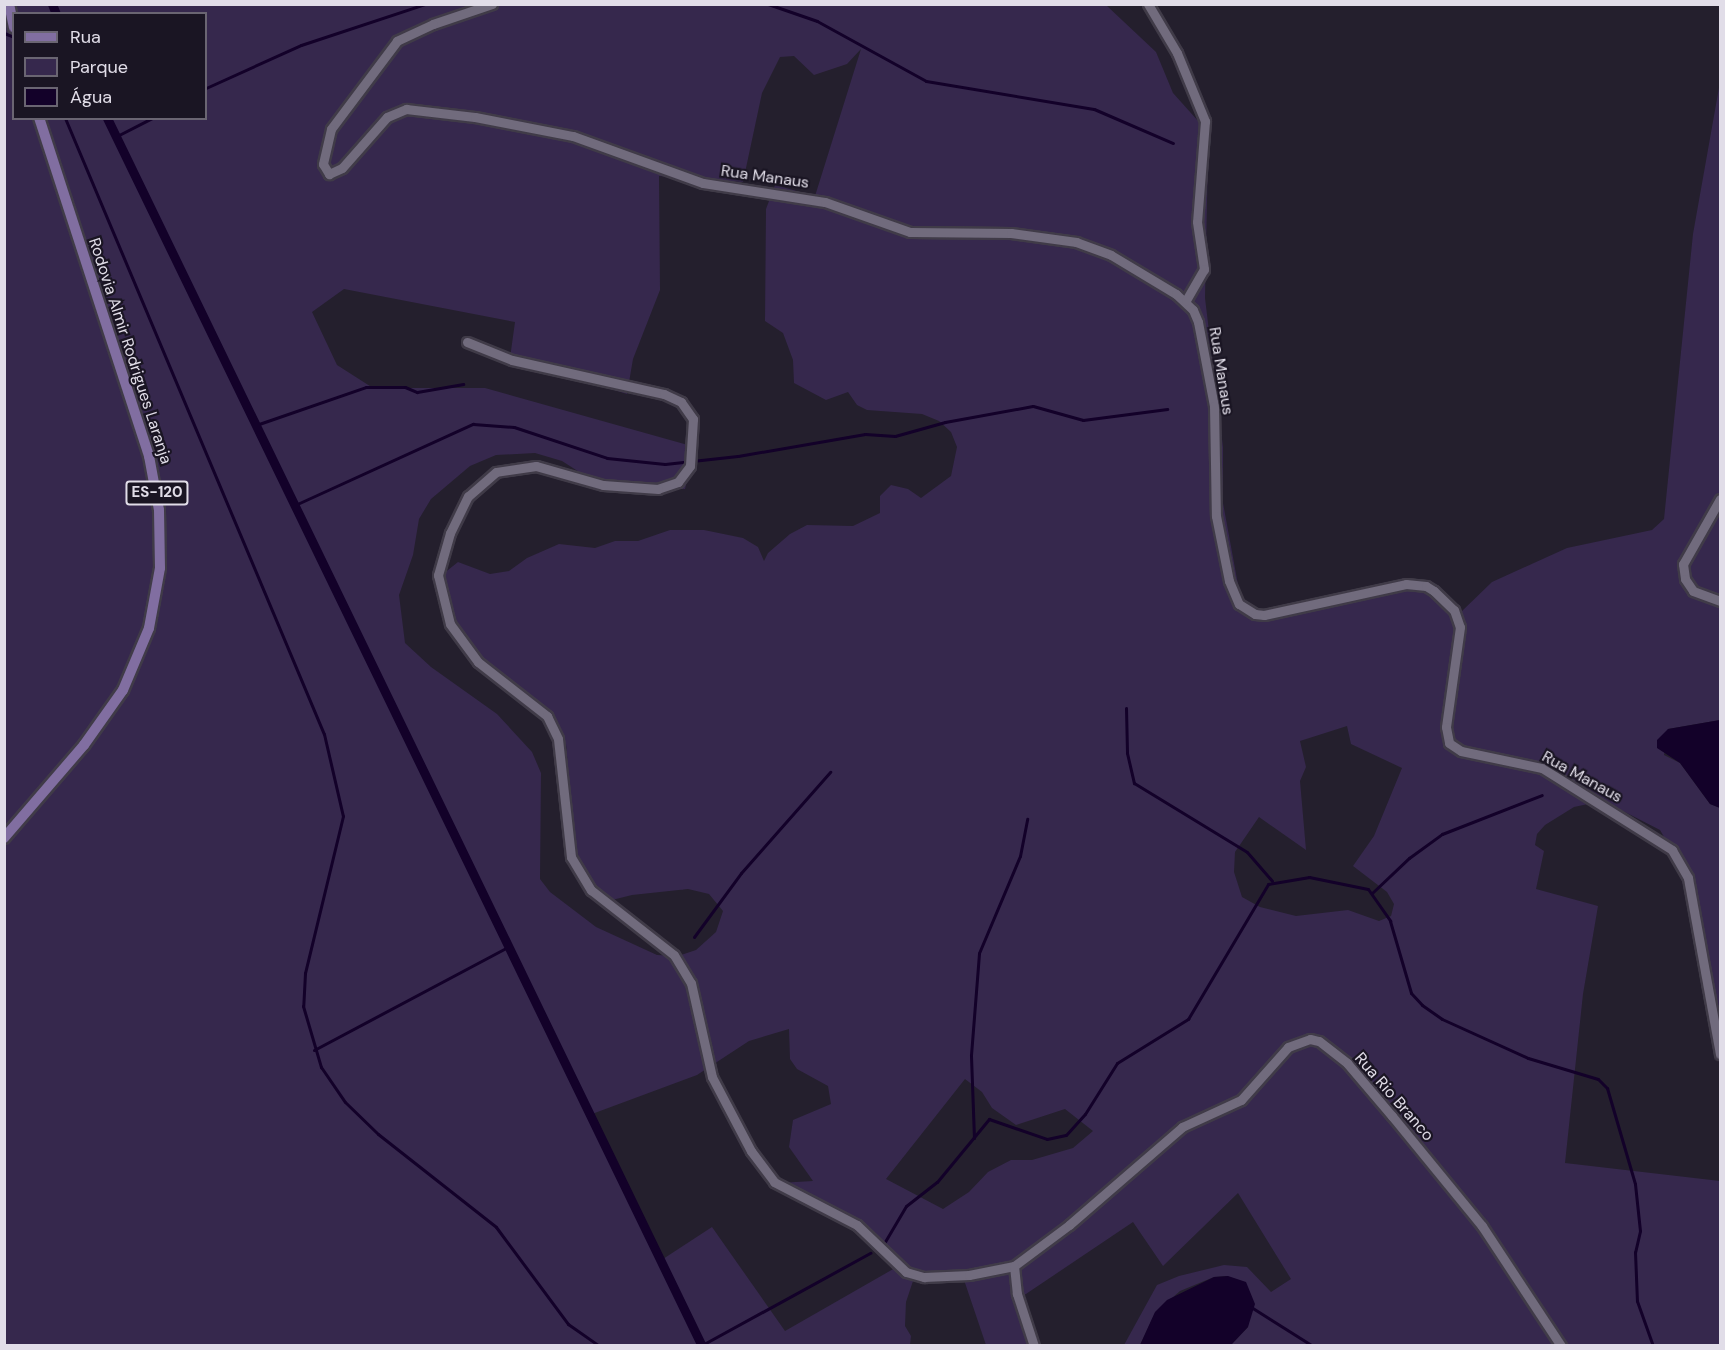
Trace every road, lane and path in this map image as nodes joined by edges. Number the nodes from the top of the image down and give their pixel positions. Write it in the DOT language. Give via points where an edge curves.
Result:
graph roads {
  1 [pos="492,4"];
  2 [pos="1148,4"];
  3 [pos="40,120"];
  4 [pos="1186,300"];
  5 [pos="467,342"];
  6 [pos="1720,499"];
  7 [pos="1720,601"];
  8 [pos="4,838"];
  9 [pos="1720,1054"];
  10 [pos="1014,1266"];
  11 [pos="1034,1346"];
  12 [pos="1561,1346"];
  1 -- 4 [label="street, Rua Manaus" via="397,41 331,129 323,164 330,174 342,168 387,117 406,109 475,117 573,136 703,183 825,202 910,232 1011,233 1076,242 1111,255"];
  2 -- 4 [label="street" via="1176,53 1205,122 1197,222 1204,268"];
  3 -- 8 [label="main road, Rodovia Almir Rodrigues Laranja / ES-120" via="149,456 159,510 160,568 149,628 123,690 84,745"];
  4 -- 9 [label="street, Rua Manaus" via="1198,322 1214,406 1216,516 1229,581 1239,604 1264,615 1416,583 1454,610 1460,627 1446,727 1449,743 1461,751 1542,768 1672,850 1688,878"];
  5 -- 10 [label="street" via="512,360 664,394 681,402 693,419 690,466 678,482 658,489 603,485 536,466 496,472 468,496 438,575 450,624 478,662 547,716 558,740 571,857 591,890 674,955 691,983 712,1077 751,1151 774,1182 857,1225 906,1272 924,1277 969,1275"];
  6 -- 7 [label="street" via="1683,564 1684,579 1693,591"];
  10 -- 11 [label="street" via="1017,1294"];
  10 -- 12 [label="street, Rua Rio Branco" via="1069,1225 1182,1127 1241,1100 1288,1047 1310,1039 1320,1041 1347,1063 1482,1226"];
}
